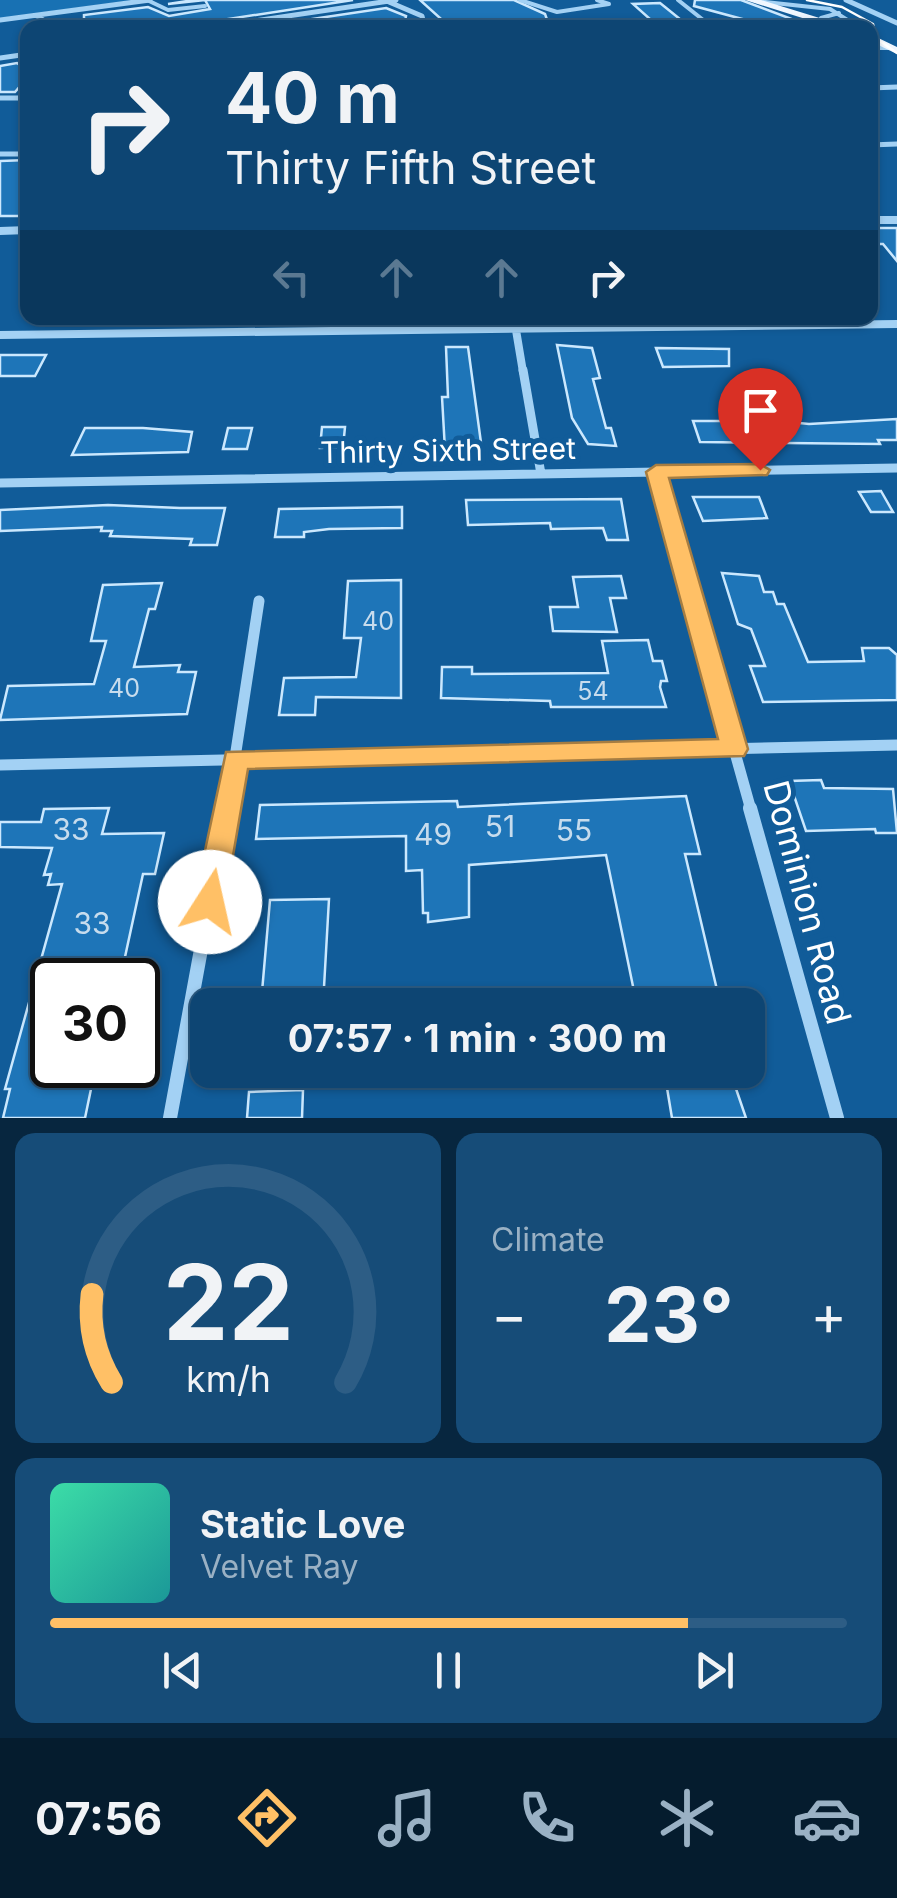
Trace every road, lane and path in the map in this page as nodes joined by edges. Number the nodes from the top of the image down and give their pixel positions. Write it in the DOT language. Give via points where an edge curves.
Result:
graph roads {
  1 [pos="148,0"];
  2 [pos="396,0"];
  3 [pos="520,0"];
  4 [pos="597,0"];
  5 [pos="678,0"];
  6 [pos="752,0"];
  7 [pos="846,0"];
  8 [pos="385,1"];
  9 [pos="205,6"];
  10 [pos="820,12"];
  11 [pos="839,13"];
  12 [pos="36,15"];
  13 [pos="0,20"];
  14 [pos="44,20"];
  15 [pos="261,20"];
  16 [pos="423,20"];
  17 [pos="703,20"];
  18 [pos="834,20"];
  19 [pos="849,20"];
  20 [pos="897,22"];
  21 [pos="515,325"];
  22 [pos="821,325"];
  23 [pos="516,329"];
  24 [pos="0,335"];
  25 [pos="897,468"];
  26 [pos="656,472"];
  27 [pos="541,474"];
  28 [pos="0,482"];
  29 [pos="259,601"];
  30 [pos="897,745"];
  31 [pos="734,749"];
  32 [pos="236,759"];
  33 [pos="0,765"];
  34 [pos="170,1118"];
  35 [pos="836,1118"];
  1 -- 9 [label="lane" via="168,10"];
  1 -- 12 [label="street"];
  2 -- 8 [label="street"];
  3 -- 4 [label="lane" via="557,12 609,4"];
  5 -- 17 [label="lane"];
  6 -- 10 [label="lane"];
  6 -- 10 [label="main road"];
  7 -- 20 [label="street"];
  8 -- 15 [label="street"];
  8 -- 16 [label="street"];
  10 -- 11 [label="lane"];
  10 -- 11 [label="lane"];
  10 -- 18 [label="main road"];
  11 -- 19 [label="lane"];
  12 -- 13 [label="street"];
  12 -- 14 [label="street"];
  21 -- 23 [label="street"];
  22 -- 23 [label="street"];
  23 -- 24 [label="street"];
  23 -- 27 [label="street"];
  25 -- 26 [label="street, Thirty Sixth Street"];
  26 -- 27 [label="street, Thirty Sixth Street"];
  26 -- 31 [label="street, Dominion Road"];
  27 -- 28 [label="street, Thirty Sixth Street"];
  29 -- 32 [label="street"];
  30 -- 31 [label="street"];
  31 -- 32 [label="street"];
  31 -- 35 [label="street, Dominion Road"];
  32 -- 33 [label="street"];
  32 -- 34 [label="street"];
}
